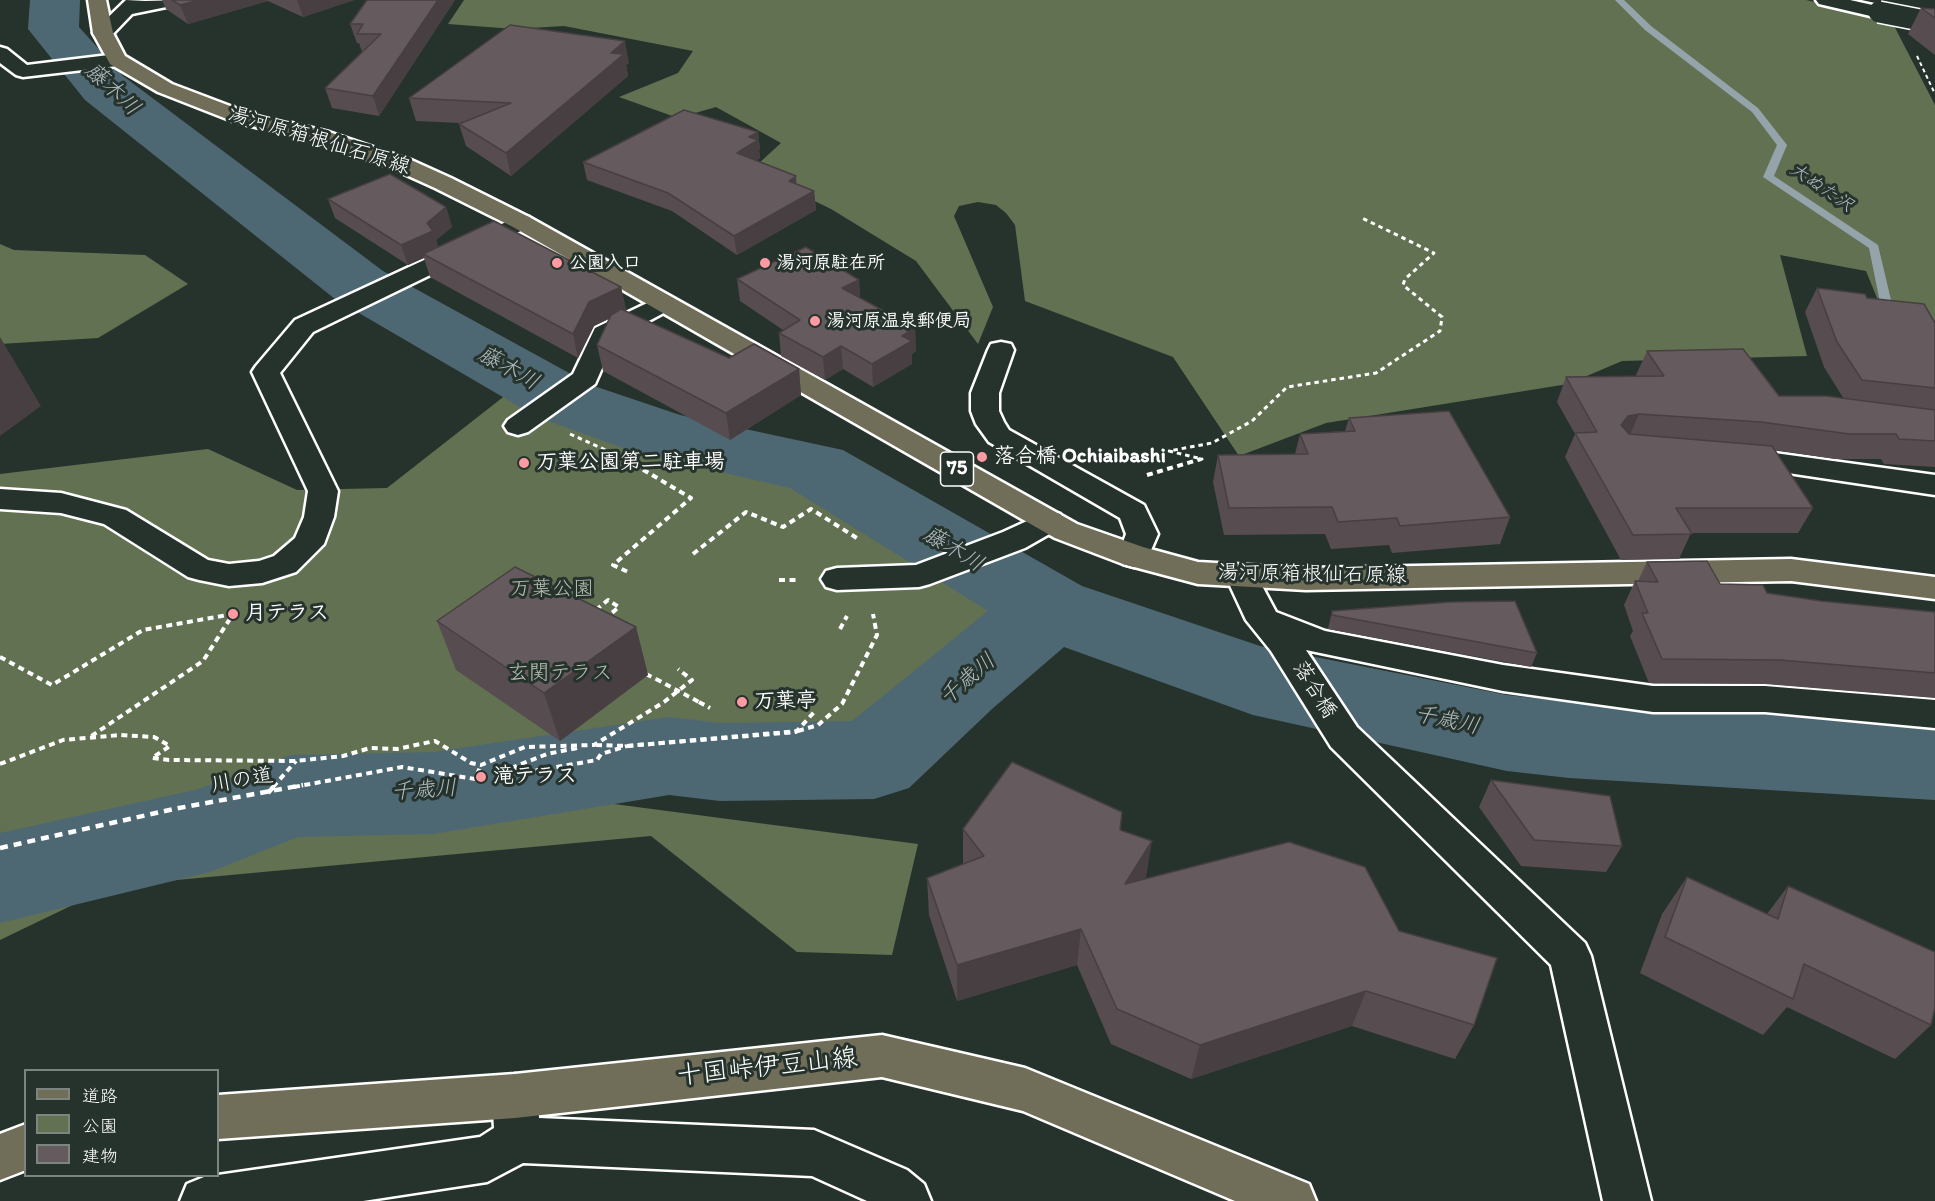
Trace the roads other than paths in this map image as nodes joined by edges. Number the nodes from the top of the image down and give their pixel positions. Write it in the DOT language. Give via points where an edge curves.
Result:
graph roads {
  1 [pos="97,0"];
  2 [pos="175,0"];
  3 [pos="1825,0"];
  4 [pos="133,4"];
  5 [pos="1935,23"];
  6 [pos="103,33"];
  7 [pos="0,54"];
  8 [pos="104,62"];
  9 [pos="521,222"];
  10 [pos="664,303"];
  11 [pos="1001,350"];
  12 [pos="524,421"];
  13 [pos="1712,456"];
  14 [pos="1935,485"];
  15 [pos="0,499"];
  16 [pos="1049,521"];
  17 [pos="1134,556"];
  18 [pos="1242,577"];
  19 [pos="837,579"];
  20 [pos="1935,588"];
  21 [pos="1273,631"];
  22 [pos="1935,714"];
  23 [pos="219,1117"];
  24 [pos="517,1118"];
  25 [pos="24,1148"];
  26 [pos="0,1156"];
  27 [pos="204,1201"];
  28 [pos="907,1201"];
  29 [pos="1292,1201"];
  30 [pos="1627,1201"];
  1 -- 6 [label="main road"];
  2 -- 4 [label="street"];
  3 -- 5 [label="street, bridge"];
  4 -- 6 [label="street"];
  6 -- 8 [label="main road"];
  7 -- 8 [label="street" via="23,71"];
  8 -- 9 [label="main road, 湯河原箱根仙石原線 / 75" via="202,104 402,164"];
  9 -- 10 [label="main road, 湯河原箱根仙石原線 / 75"];
  9 -- 15 [label="street" via="304,326 266,372 323,491 319,517 308,544 285,564 262,572 229,575 199,569 115,517 61,503"];
  10 -- 12 [label="street" via="604,334 585,378"];
  10 -- 16 [label="main road, 湯河原箱根仙石原線 / 75"];
  11 -- 17 [label="street" via="985,393 990,424 999,436 1133,512 1142,534"];
  13 -- 14 [label="street"];
  16 -- 17 [label="main road, 湯河原箱根仙石原線 / 75"];
  16 -- 19 [label="street" via="1010,541 919,576"];
  17 -- 18 [label="main road, 湯河原箱根仙石原線 / 75" via="1198,573"];
  18 -- 20 [label="main road, 湯河原箱根仙石原線 / 75" via="1791,570"];
  18 -- 21 [label="street, 落合橋"];
  21 -- 22 [label="street" via="1503,678 1653,699 1765,699"];
  21 -- 30 [label="street, 落合橋" via="1344,737 1570,956"];
  23 -- 24 [label="main road, 十国峠伊豆山線"];
  24 -- 27 [label="street" via="487,1159"];
  24 -- 28 [label="street" via="814,1153 890,1187"];
  24 -- 29 [label="main road, 十国峠伊豆山線" via="882,1056 1025,1090"];
  25 -- 26 [label="main road"];
}
